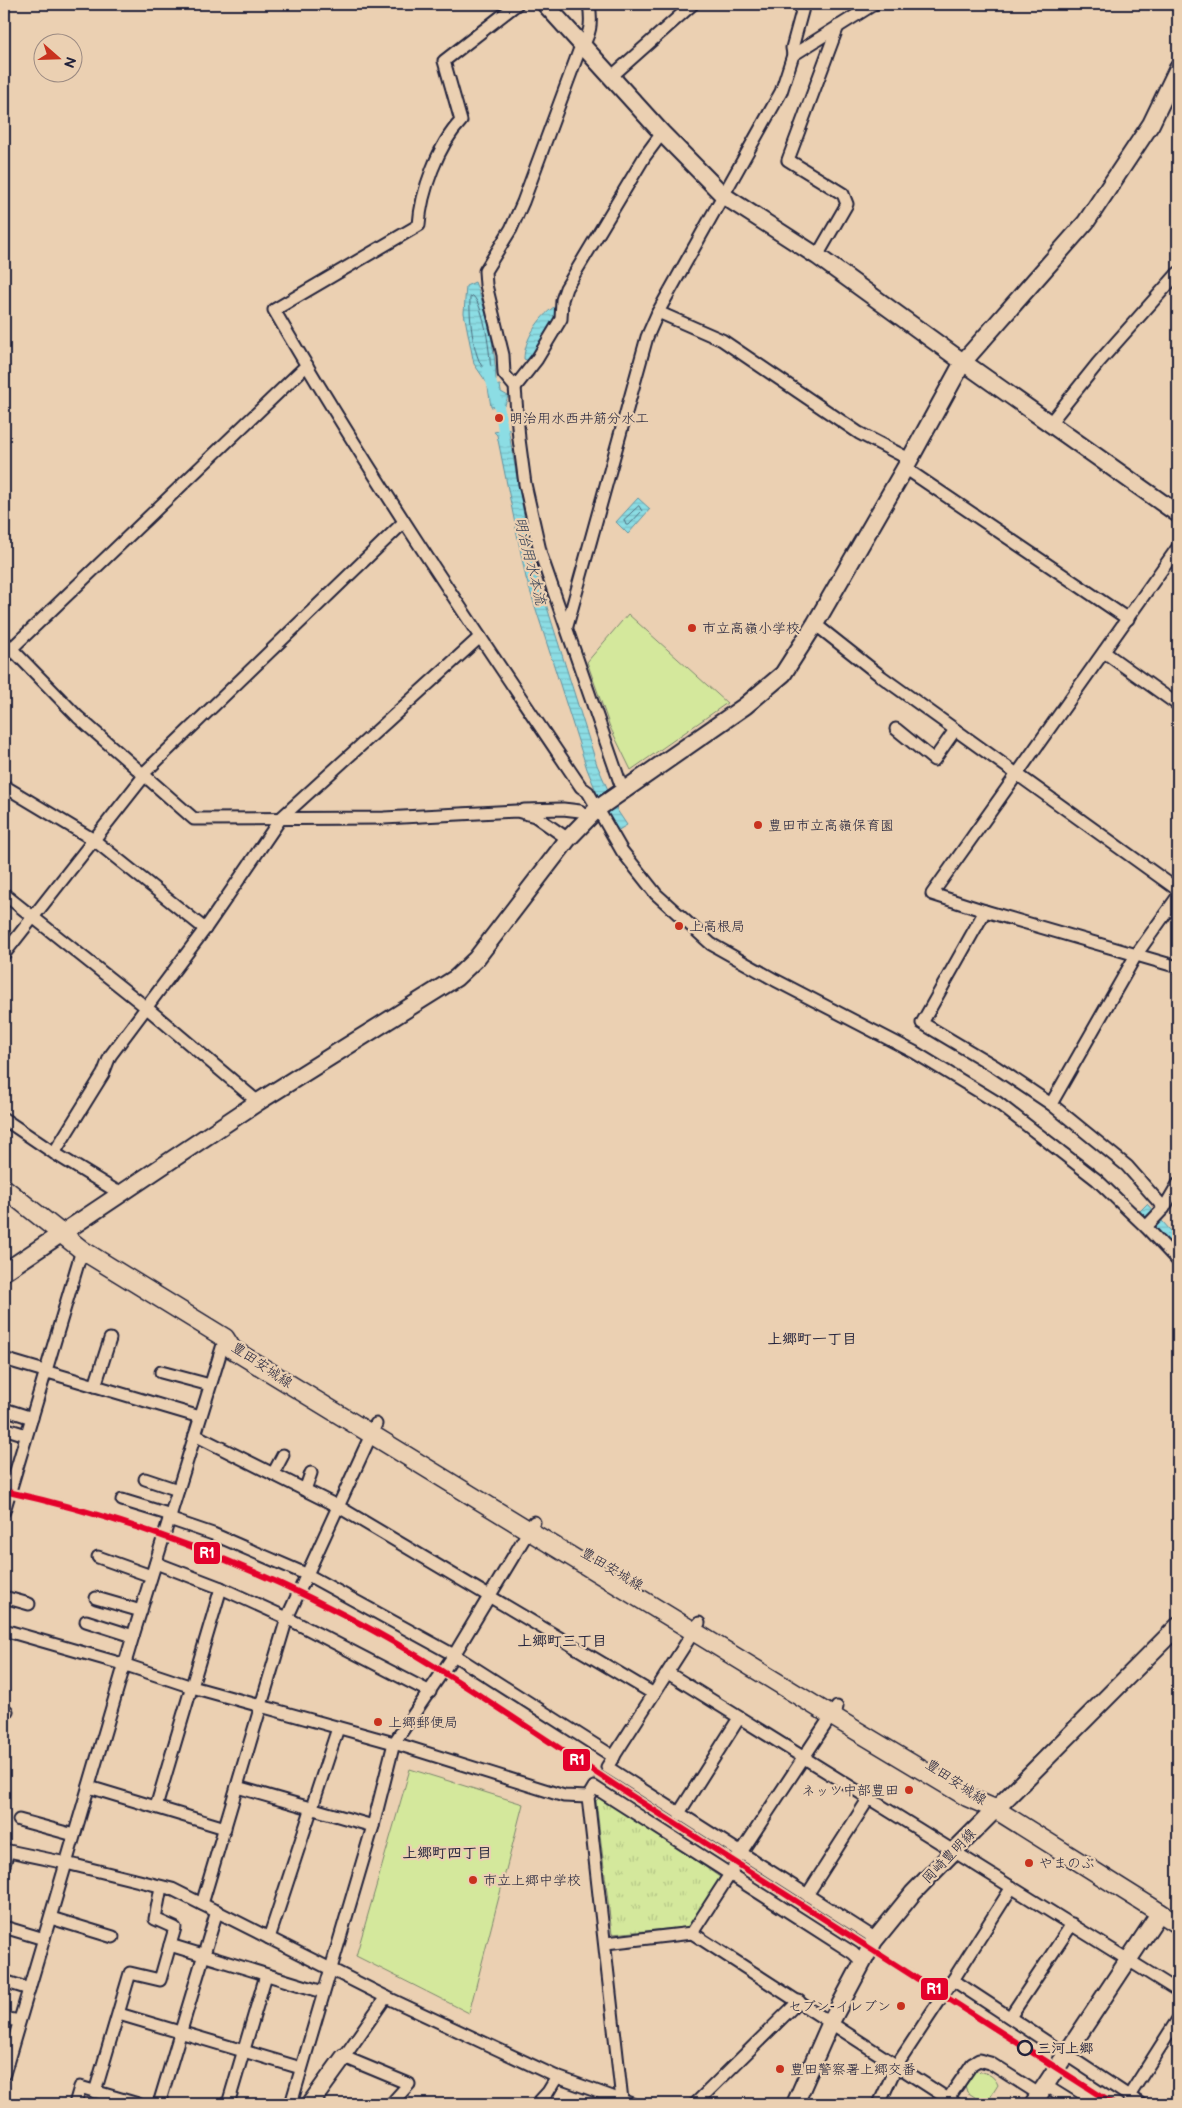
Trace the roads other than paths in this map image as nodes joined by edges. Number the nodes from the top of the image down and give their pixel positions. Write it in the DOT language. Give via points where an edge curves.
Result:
graph roads {
  1 [pos="517,4"];
  2 [pos="545,4"];
  3 [pos="589,4"];
  4 [pos="693,4"];
  5 [pos="804,4"];
  6 [pos="874,4"];
  7 [pos="838,26"];
  8 [pos="583,45"];
  9 [pos="793,56"];
  10 [pos="1178,68"];
  11 [pos="612,76"];
  12 [pos="662,133"];
  13 [pos="724,196"];
  14 [pos="816,256"];
  15 [pos="1178,273"];
  16 [pos="658,312"];
  17 [pos="963,362"];
  18 [pos="306,365"];
  19 [pos="515,387"];
  20 [pos="1050,423"];
  21 [pos="907,464"];
  22 [pos="1178,514"];
  23 [pos="404,522"];
  24 [pos="1178,548"];
  25 [pos="1128,618"];
  26 [pos="815,624"];
  27 [pos="567,626"];
  28 [pos="480,637"];
  29 [pos="8,644"];
  30 [pos="1104,652"];
  31 [pos="4,659"];
  32 [pos="1178,705"];
  33 [pos="896,729"];
  34 [pos="955,730"];
  35 [pos="1017,774"];
  36 [pos="143,775"];
  37 [pos="4,786"];
  38 [pos="609,801"];
  39 [pos="517,811"];
  40 [pos="580,811"];
  41 [pos="281,818"];
  42 [pos="568,839"];
  43 [pos="94,840"];
  44 [pos="1178,890"];
  45 [pos="4,894"];
  46 [pos="1178,896"];
  47 [pos="985,911"];
  48 [pos="34,917"];
  49 [pos="205,929"];
  50 [pos="4,954"];
  51 [pos="1136,955"];
  52 [pos="1178,967"];
  53 [pos="147,1008"];
  54 [pos="258,1102"];
  55 [pos="1051,1104"];
  56 [pos="4,1119"];
  57 [pos="54,1153"];
  58 [pos="1178,1184"];
  59 [pos="4,1188"];
  60 [pos="121,1194"];
  61 [pos="1161,1211"];
  62 [pos="1148,1226"];
  63 [pos="60,1234"];
  64 [pos="82,1250"];
  65 [pos="1178,1261"];
  66 [pos="4,1272"];
  67 [pos="225,1338"];
  68 [pos="110,1339"];
  69 [pos="4,1359"];
  70 [pos="46,1371"];
  71 [pos="161,1372"];
  72 [pos="210,1385"];
  73 [pos="95,1386"];
  74 [pos="4,1409"];
  75 [pos="200,1417"];
  76 [pos="32,1418"];
  77 [pos="4,1428"];
  78 [pos="373,1429"];
  79 [pos="26,1435"];
  80 [pos="195,1435"];
  81 [pos="283,1455"];
  82 [pos="312,1472"];
  83 [pos="273,1474"];
  84 [pos="145,1479"];
  85 [pos="178,1490"];
  86 [pos="305,1490"];
  87 [pos="122,1500"];
  88 [pos="338,1507"];
  89 [pos="4,1511"];
  90 [pos="170,1517"];
  91 [pos="531,1526"];
  92 [pos="98,1557"];
  93 [pos="156,1563"];
  94 [pos="308,1575"];
  95 [pos="152,1576"];
  96 [pos="221,1588"];
  97 [pos="490,1596"];
  98 [pos="4,1597"];
  99 [pos="96,1598"];
  100 [pos="29,1604"];
  101 [pos="141,1611"];
  102 [pos="287,1618"];
  103 [pos="86,1621"];
  104 [pos="1178,1626"];
  105 [pos="697,1627"];
  106 [pos="4,1630"];
  107 [pos="133,1636"];
  108 [pos="454,1655"];
  109 [pos="126,1665"];
  110 [pos="668,1673"];
  111 [pos="192,1687"];
  112 [pos="430,1692"];
  113 [pos="654,1694"];
  114 [pos="260,1706"];
  115 [pos="834,1711"];
  116 [pos="739,1718"];
  117 [pos="338,1728"];
  118 [pos="394,1744"];
  119 [pos="804,1756"];
  120 [pos="614,1757"];
  121 [pos="89,1787"];
  122 [pos="237,1787"];
  123 [pos="588,1797"];
  124 [pos="870,1798"];
  125 [pos="156,1807"];
  126 [pos="312,1807"];
  127 [pos="995,1809"];
  128 [pos="679,1813"];
  129 [pos="19,1820"];
  130 [pos="374,1826"];
  131 [pos="225,1828"];
  132 [pos="74,1835"];
  133 [pos="6,1850"];
  134 [pos="954,1850"];
  135 [pos="742,1854"];
  136 [pos="66,1863"];
  137 [pos="4,1865"];
  138 [pos="730,1875"];
  139 [pos="161,1887"];
  140 [pos="1012,1887"];
  141 [pos="807,1895"];
  142 [pos="202,1904"];
  143 [pos="218,1911"];
  144 [pos="1160,1912"];
  145 [pos="51,1918"];
  146 [pos="1072,1924"];
  147 [pos="1178,1924"];
  148 [pos="4,1926"];
  149 [pos="692,1932"];
  150 [pos="113,1936"];
  151 [pos="269,1938"];
  152 [pos="44,1939"];
  153 [pos="876,1939"];
  154 [pos="606,1943"];
  155 [pos="170,1946"];
  156 [pos="204,1955"];
  157 [pos="1129,1960"];
  158 [pos="862,1962"];
  159 [pos="331,1968"];
  160 [pos="266,1975"];
  161 [pos="953,1980"];
  162 [pos="4,1981"];
  163 [pos="29,1989"];
  164 [pos="1178,1991"];
  165 [pos="323,1992"];
  166 [pos="386,1997"];
  167 [pos="799,2002"];
  168 [pos="119,2014"];
  169 [pos="1010,2017"];
  170 [pos="4,2018"];
  171 [pos="1178,2019"];
  172 [pos="19,2021"];
  173 [pos="831,2022"];
  174 [pos="181,2032"];
  175 [pos="244,2051"];
  176 [pos="344,2056"];
  177 [pos="1067,2056"];
  178 [pos="897,2066"];
  179 [pos="301,2068"];
  180 [pos="4,2072"];
  181 [pos="557,2077"];
  182 [pos="95,2092"];
  183 [pos="1040,2095"];
  184 [pos="1129,2096"];
  185 [pos="627,2102"];
  186 [pos="952,2102"];
  187 [pos="75,2104"];
  188 [pos="138,2104"];
  189 [pos="159,2104"];
  190 [pos="228,2104"];
  191 [pos="291,2104"];
  192 [pos="310,2104"];
  193 [pos="391,2104"];
  194 [pos="537,2104"];
  195 [pos="695,2104"];
  196 [pos="795,2104"];
  197 [pos="879,2104"];
  198 [pos="1075,2104"];
  199 [pos="1141,2104"];
  1 -- 18 [label="street" via="444,62 461,121 452,130 430,176 420,207 419,225 274,310"];
  2 -- 8 [label="street"];
  3 -- 8 [label="street" via="591,27"];
  4 -- 11 [label="street"];
  5 -- 9 [label="street" via="792,48"];
  6 -- 7 [label="street"];
  7 -- 9 [label="street"];
  7 -- 14 [label="street" via="788,160 843,194 847,204"];
  8 -- 11 [label="street"];
  8 -- 19 [label="street" via="523,202 511,229 485,271 504,374"];
  9 -- 13 [label="street" via="781,92"];
  10 -- 17 [label="street" via="1151,124 1086,222"];
  11 -- 12 [label="street"];
  12 -- 13 [label="street"];
  12 -- 19 [label="street" via="566,288 561,319 537,359"];
  13 -- 14 [label="street"];
  13 -- 16 [label="street"];
  14 -- 17 [label="street"];
  15 -- 20 [label="street"];
  16 -- 21 [label="street" via="722,340"];
  16 -- 27 [label="street" via="647,336"];
  17 -- 20 [label="street"];
  17 -- 21 [label="street"];
  18 -- 23 [label="street"];
  18 -- 29 [label="street"];
  19 -- 27 [label="street" via="527,493 541,555"];
  20 -- 22 [label="street"];
  21 -- 25 [label="street"];
  21 -- 26 [label="street"];
  23 -- 28 [label="street"];
  23 -- 36 [label="street"];
  24 -- 25 [label="street"];
  25 -- 30 [label="street"];
  26 -- 34 [label="street"];
  26 -- 38 [label="street" via="783,674 745,706"];
  27 -- 38 [label="street"];
  28 -- 38 [label="street" via="581,787"];
  28 -- 41 [label="street"];
  29 -- 31 [label="street"];
  29 -- 36 [label="street" via="78,717"];
  30 -- 32 [label="street"];
  30 -- 35 [label="street"];
  33 -- 34 [label="street" via="934,760"];
  34 -- 35 [label="street"];
  35 -- 44 [label="street"];
  35 -- 47 [label="street" via="932,894"];
  36 -- 41 [label="street" via="194,820"];
  36 -- 43 [label="street"];
  37 -- 43 [label="street"];
  38 -- 42 [label="street"];
  38 -- 62 [label="street" via="622,851 656,894 711,944 914,1052 998,1103 1097,1180"];
  39 -- 40 [label="street"];
  39 -- 41 [label="street" via="384,818"];
  39 -- 42 [label="street" via="535,816"];
  41 -- 49 [label="street"];
  42 -- 54 [label="street" via="466,970"];
  43 -- 48 [label="street"];
  43 -- 49 [label="street"];
  45 -- 48 [label="street"];
  46 -- 51 [label="street"];
  47 -- 51 [label="street"];
  47 -- 55 [label="street" via="922,1024 996,1066"];
  48 -- 50 [label="street"];
  48 -- 53 [label="street"];
  49 -- 53 [label="street"];
  51 -- 52 [label="street"];
  51 -- 55 [label="street"];
  53 -- 54 [label="street"];
  53 -- 57 [label="street" via="110,1056 103,1074"];
  54 -- 60 [label="street"];
  55 -- 61 [label="street" via="1126,1166"];
  56 -- 57 [label="street"];
  57 -- 60 [label="street"];
  58 -- 61 [label="street"];
  59 -- 63 [label="main road, 豊田安城線"];
  60 -- 63 [label="street"];
  61 -- 62 [label="street"];
  62 -- 65 [label="street"];
  63 -- 64 [label="main road, 豊田安城線"];
  63 -- 66 [label="street"];
  64 -- 67 [label="main road, 豊田安城線"];
  64 -- 70 [label="street"];
  67 -- 72 [label="street"];
  67 -- 78 [label="main road, 豊田安城線" via="236,1337"];
  68 -- 73 [label="street"];
  69 -- 70 [label="street"];
  70 -- 73 [label="street"];
  70 -- 76 [label="street"];
  71 -- 72 [label="street"];
  72 -- 75 [label="street"];
  73 -- 75 [label="street"];
  74 -- 76 [label="street"];
  75 -- 80 [label="street"];
  76 -- 79 [label="street"];
  77 -- 79 [label="street"];
  78 -- 88 [label="street"];
  78 -- 91 [label="main road, 豊田安城線"];
  79 -- 89 [label="street"];
  80 -- 83 [label="street"];
  80 -- 85 [label="street"];
  81 -- 83 [label="street"];
  82 -- 86 [label="street"];
  83 -- 86 [label="street"];
  84 -- 85 [label="street"];
  85 -- 90 [label="street"];
  86 -- 88 [label="street"];
  87 -- 90 [label="street"];
  88 -- 94 [label="street"];
  88 -- 97 [label="street"];
  90 -- 93 [label="street"];
  90 -- 94 [label="street"];
  91 -- 97 [label="street"];
  91 -- 105 [label="main road, 豊田安城線"];
  92 -- 95 [label="street"];
  93 -- 95 [label="street"];
  93 -- 96 [label="street"];
  94 -- 102 [label="street"];
  94 -- 108 [label="street"];
  95 -- 101 [label="street"];
  96 -- 102 [label="street"];
  96 -- 111 [label="street"];
  97 -- 108 [label="street"];
  97 -- 113 [label="street"];
  98 -- 100 [label="street"];
  99 -- 101 [label="street"];
  101 -- 107 [label="street"];
  102 -- 112 [label="street"];
  102 -- 114 [label="street"];
  103 -- 107 [label="street"];
  104 -- 127 [label="street, 岡崎豊明線"];
  105 -- 110 [label="street"];
  105 -- 115 [label="main road, 豊田安城線"];
  106 -- 109 [label="street"];
  107 -- 109 [label="street"];
  108 -- 112 [label="street"];
  108 -- 120 [label="street"];
  109 -- 111 [label="street"];
  109 -- 121 [label="street"];
  110 -- 113 [label="street"];
  110 -- 116 [label="street"];
  111 -- 114 [label="street"];
  111 -- 125 [label="street"];
  112 -- 118 [label="street"];
  113 -- 120 [label="street"];
  114 -- 117 [label="street"];
  114 -- 122 [label="street"];
  115 -- 119 [label="street"];
  115 -- 127 [label="main road, 豊田安城線" via="974,1791"];
  116 -- 119 [label="street"];
  116 -- 128 [label="street"];
  117 -- 118 [label="street"];
  117 -- 126 [label="street"];
  118 -- 123 [label="street" via="564,1796"];
  118 -- 130 [label="street"];
  119 -- 124 [label="street"];
  119 -- 135 [label="street"];
  120 -- 128 [label="street" via="608,1767"];
  121 -- 125 [label="street"];
  121 -- 132 [label="street"];
  122 -- 126 [label="street"];
  122 -- 131 [label="street"];
  123 -- 138 [label="street" via="594,1787"];
  123 -- 154 [label="street"];
  124 -- 134 [label="street"];
  124 -- 141 [label="street"];
  125 -- 131 [label="street"];
  126 -- 130 [label="street"];
  126 -- 151 [label="street"];
  127 -- 134 [label="street, 岡崎豊明線"];
  127 -- 144 [label="main road, 豊田安城線"];
  128 -- 135 [label="street"];
  129 -- 132 [label="street"];
  130 -- 159 [label="street"];
  131 -- 142 [label="street"];
  132 -- 136 [label="street"];
  133 -- 136 [label="street"];
  133 -- 137 [label="street"];
  134 -- 140 [label="street"];
  134 -- 153 [label="street, 岡崎豊明線" via="913,1892"];
  135 -- 138 [label="street"];
  135 -- 141 [label="street"];
  136 -- 139 [label="street"];
  136 -- 145 [label="street"];
  138 -- 149 [label="street"];
  138 -- 158 [label="street" via="853,1953"];
  139 -- 142 [label="street"];
  139 -- 155 [label="street" via="155,1919 175,1928"];
  140 -- 146 [label="street"];
  140 -- 161 [label="street"];
  141 -- 153 [label="street"];
  142 -- 143 [label="street"];
  143 -- 151 [label="street"];
  143 -- 156 [label="street"];
  144 -- 147 [label="main road, 豊田安城線"];
  144 -- 157 [label="street"];
  145 -- 150 [label="street"];
  145 -- 152 [label="street"];
  146 -- 157 [label="street"];
  146 -- 169 [label="street"];
  148 -- 152 [label="street"];
  149 -- 154 [label="street"];
  149 -- 167 [label="street"];
  151 -- 159 [label="street"];
  152 -- 163 [label="street"];
  153 -- 158 [label="street, 岡崎豊明線"];
  154 -- 185 [label="street"];
  155 -- 156 [label="street"];
  155 -- 168 [label="street" via="160,1980 130,1974"];
  156 -- 160 [label="street"];
  156 -- 174 [label="street"];
  157 -- 164 [label="street"];
  157 -- 177 [label="street"];
  158 -- 173 [label="street, 岡崎豊明線"];
  159 -- 165 [label="street"];
  159 -- 166 [label="street"];
  160 -- 165 [label="street"];
  160 -- 175 [label="street"];
  161 -- 169 [label="street"];
  161 -- 178 [label="street"];
  162 -- 163 [label="street"];
  163 -- 172 [label="street"];
  165 -- 179 [label="street"];
  166 -- 176 [label="street"];
  166 -- 181 [label="street"];
  167 -- 173 [label="street"];
  167 -- 195 [label="street"];
  168 -- 174 [label="street"];
  168 -- 182 [label="street"];
  169 -- 177 [label="street"];
  170 -- 172 [label="street"];
  171 -- 184 [label="street"];
  172 -- 180 [label="street"];
  173 -- 178 [label="street"];
  173 -- 196 [label="street, 岡崎豊明線"];
  174 -- 175 [label="street"];
  174 -- 189 [label="street"];
  175 -- 179 [label="street"];
  175 -- 190 [label="street"];
  176 -- 192 [label="street"];
  176 -- 193 [label="street" via="409,2084"];
  177 -- 183 [label="street"];
  177 -- 184 [label="street"];
  178 -- 186 [label="street"];
  178 -- 197 [label="street"];
  179 -- 191 [label="street"];
  181 -- 185 [label="street"];
  181 -- 194 [label="street"];
  182 -- 187 [label="street" via="80,2087"];
  182 -- 188 [label="street"];
  183 -- 186 [label="street" via="990,2063 979,2060 972,2064"];
  183 -- 198 [label="street"];
  184 -- 199 [label="street"];
}
